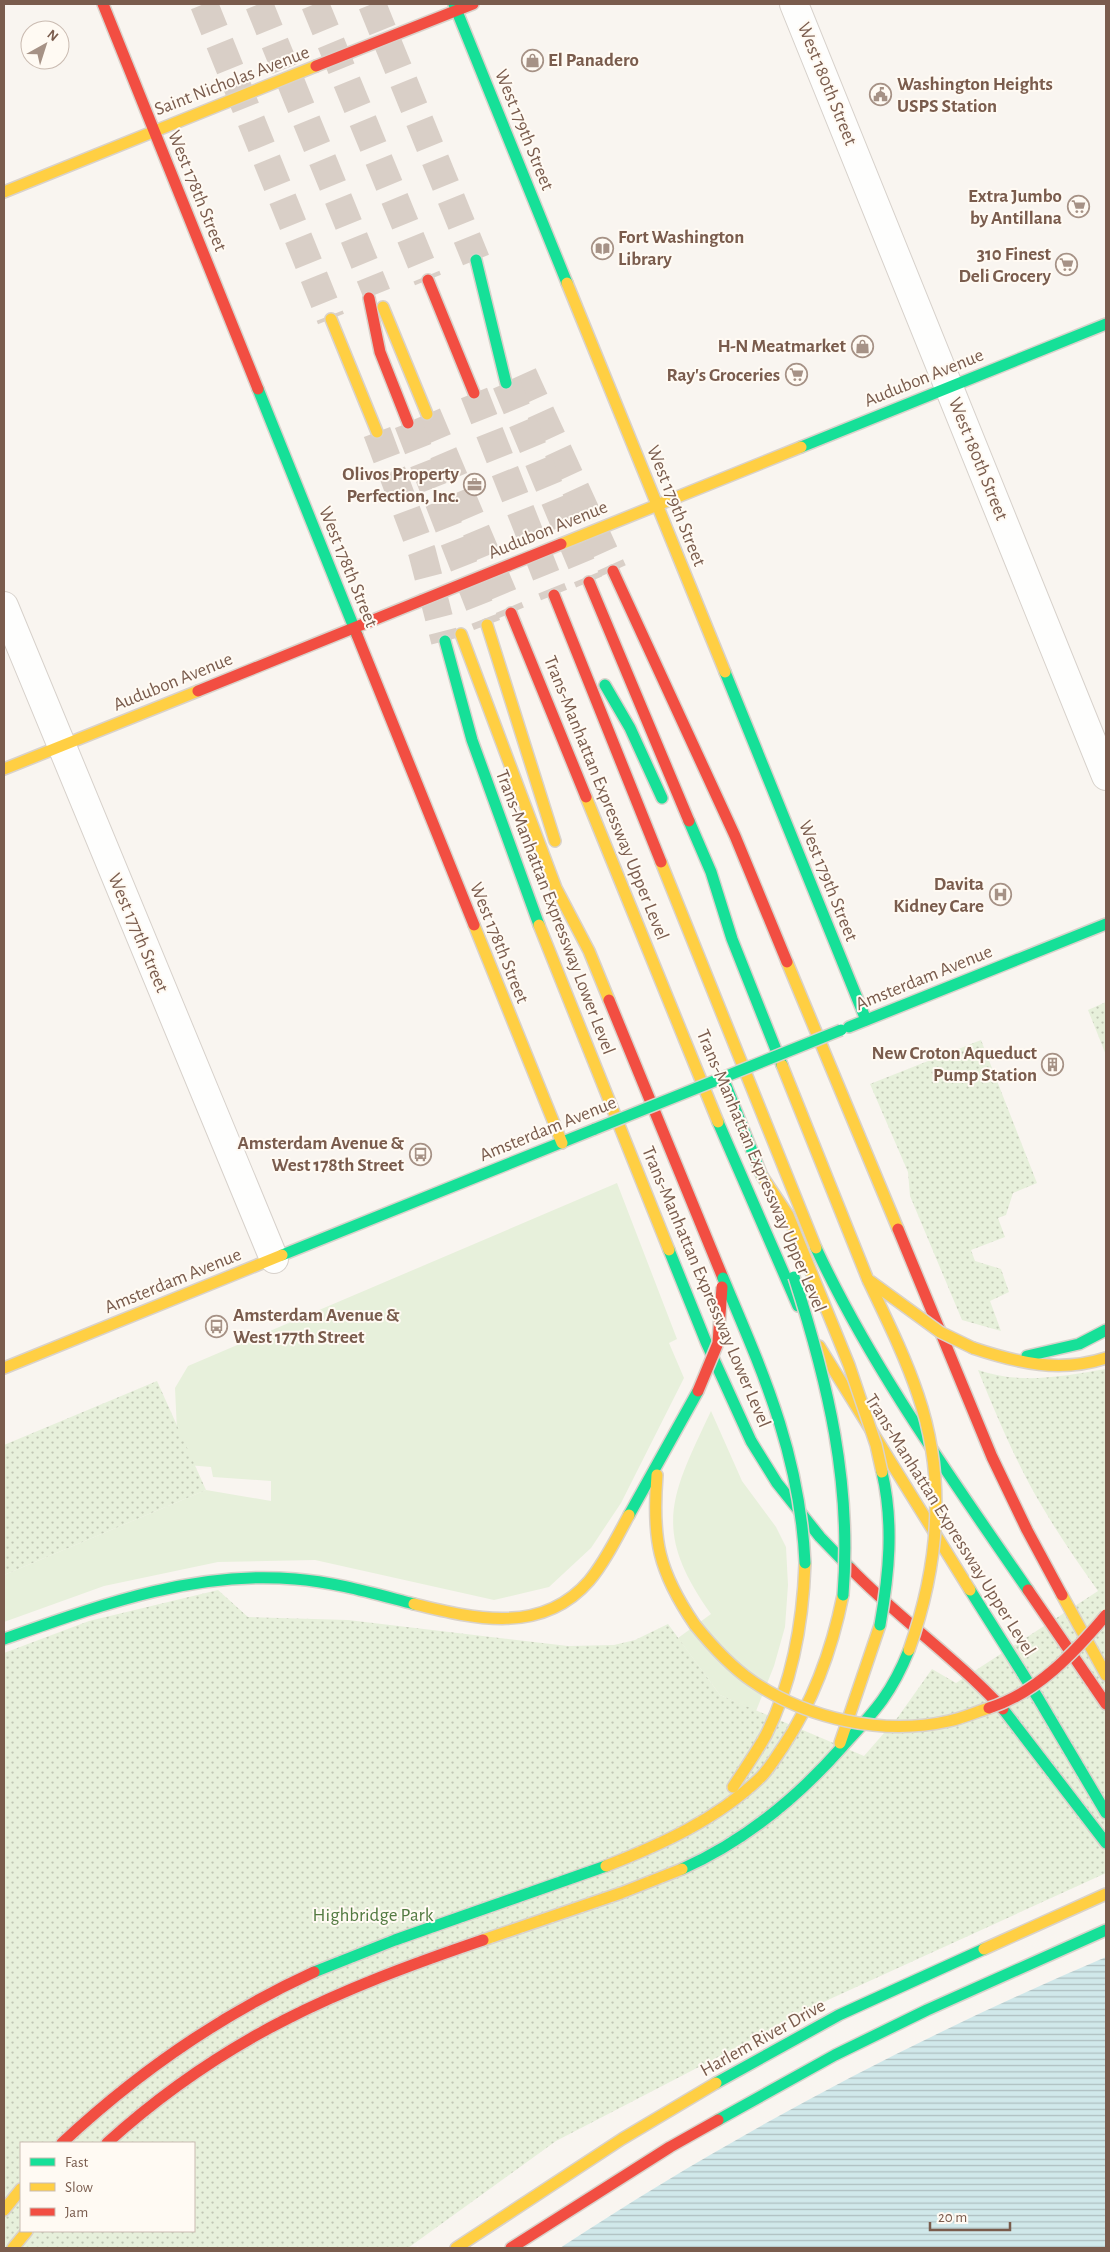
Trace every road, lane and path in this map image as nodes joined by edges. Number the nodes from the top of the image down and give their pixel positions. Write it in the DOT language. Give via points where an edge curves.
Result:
graph roads {
  1 [pos="104,4"];
  2 [pos="474,4"];
  3 [pos="794,4"];
  4 [pos="456,7"];
  5 [pos="154,130"];
  6 [pos="4,192"];
  7 [pos="428,280"];
  8 [pos="331,319"];
  9 [pos="1106,324"];
  10 [pos="505,330"];
  11 [pos="506,383"];
  12 [pos="948,387"];
  13 [pos="474,393"];
  14 [pos="427,414"];
  15 [pos="408,423"];
  16 [pos="377,432"];
  17 [pos="657,505"];
  18 [pos="613,571"];
  19 [pos="589,582"];
  20 [pos="4,606"];
  21 [pos="511,612"];
  22 [pos="487,625"];
  23 [pos="354,628"];
  24 [pos="462,634"];
  25 [pos="445,640"];
  26 [pos="60,746"];
  27 [pos="4,769"];
  28 [pos="1106,776"];
  29 [pos="666,806"];
  30 [pos="559,851"];
  31 [pos="702,883"];
  32 [pos="573,895"];
  33 [pos="1106,924"];
  34 [pos="732,938"];
  35 [pos="589,951"];
  36 [pos="866,1020"];
  37 [pos="723,1078"];
  38 [pos="562,1143"];
  39 [pos="762,1176"];
  40 [pos="274,1259"];
  41 [pos="722,1278"];
  42 [pos="868,1280"];
  43 [pos="1106,1330"];
  44 [pos="1106,1358"];
  45 [pos="1008,1359"];
  46 [pos="4,1368"];
  47 [pos="658,1466"];
  48 [pos="1106,1615"];
  49 [pos="4,1639"];
  50 [pos="1106,1675"];
  51 [pos="1106,1704"];
  52 [pos="836,1754"];
  53 [pos="721,1808"];
  54 [pos="1106,1813"];
  55 [pos="1106,1843"];
  56 [pos="1106,1894"];
  57 [pos="1106,1930"];
  58 [pos="63,2142"];
  59 [pos="108,2142"];
  60 [pos="20,2190"];
  61 [pos="4,2210"];
  62 [pos="26,2232"];
  63 [pos="13,2248"];
  64 [pos="456,2248"];
  65 [pos="511,2248"];
  1 -- 5 [label="main road, West 178th Street"];
  2 -- 4 [label="main road, Saint Nicholas Avenue"];
  3 -- 12 [label="street, West 180th Street"];
  4 -- 5 [label="main road, Saint Nicholas Avenue"];
  4 -- 17 [label="main road, West 179th Street"];
  5 -- 6 [label="main road, Saint Nicholas Avenue"];
  5 -- 23 [label="main road, West 178th Street"];
  7 -- 13 [label="main road"];
  8 -- 16 [label="main road"];
  9 -- 12 [label="main road, Audubon Avenue"];
  10 -- 11 [label="main road" via="476,260"];
  12 -- 17 [label="main road, Audubon Avenue"];
  12 -- 28 [label="street, West 180th Street"];
  14 -- 15 [label="main road" via="373,296 380,352"];
  17 -- 23 [label="main road, Audubon Avenue"];
  17 -- 36 [label="main road, West 179th Street"];
  18 -- 50 [label="main road" via="738,843 970,1408 1016,1507"];
  19 -- 34 [label="main road" via="711,872"];
  20 -- 26 [label="street, West 177th Street"];
  21 -- 54 [label="main road, Trans-Manhattan Expressway Upper Level" via="786,1282 843,1388"];
  22 -- 30 [label="main road"];
  23 -- 26 [label="main road, Audubon Avenue"];
  23 -- 38 [label="main road, West 178th Street"];
  24 -- 35 [label="main road" via="540,850"];
  25 -- 55 [label="main road, Trans-Manhattan Expressway Lower Level" via="472,740 524,888 739,1419 777,1483 820,1537 872,1591 964,1668 1006,1712"];
  26 -- 27 [label="main road, Audubon Avenue"];
  26 -- 40 [label="street, West 177th Street"];
  29 -- 51 [label="main road, Trans-Manhattan Expressway Upper Level" via="630,728 554,595 804,1221 840,1300 896,1396"];
  31 -- 34 [label="main road"];
  32 -- 35 [label="main road"];
  33 -- 36 [label="main road, Amsterdam Avenue"];
  34 -- 42 [label="main road"];
  35 -- 41 [label="main road"];
  36 -- 37 [label="main road, Amsterdam Avenue, bridge"];
  37 -- 38 [label="main road, Amsterdam Avenue, bridge"];
  37 -- 39 [label="main road"];
  38 -- 40 [label="main road, Amsterdam Avenue"];
  39 -- 52 [label="main road, bridge" via="788,1215 849,1365 878,1452 886,1489 890,1534 888,1578 880,1625"];
  39 -- 53 [label="main road, bridge" via="773,1223 805,1313 832,1422 845,1508 846,1556 838,1622 824,1669 796,1728 760,1778"];
  40 -- 46 [label="main road, Amsterdam Avenue"];
  41 -- 47 [label="main road, bridge" via="718,1343 698,1391"];
  41 -- 53 [label="main road, bridge" via="789,1444 802,1510 805,1563 798,1636 790,1671 765,1736"];
  42 -- 45 [label="main road, bridge" via="940,1332 973,1348"];
  42 -- 52 [label="main road, bridge" via="902,1353 921,1404 934,1466 933,1555 924,1606 895,1679 872,1716"];
  43 -- 45 [label="main road" via="1079,1344"];
  44 -- 45 [label="main road" via="1071,1367"];
  47 -- 48 [label="main road, bridge" via="654,1523 659,1553 670,1584 695,1626 729,1663 760,1686 786,1700 837,1718 895,1726 930,1724 964,1718 1012,1700 1077,1652"];
  47 -- 49 [label="main road" via="612,1548 590,1580 578,1593 529,1617 505,1620 476,1618 334,1585 257,1577 201,1583 130,1597"];
  52 -- 59 [label="main road" via="788,1803 710,1856 623,1892 390,1974 299,2011 206,2064"];
  53 -- 58 [label="main road" via="682,1834 645,1852 363,1952 266,1995 220,2020 179,2048 108,2102"];
  56 -- 64 [label="main road, Harlem River Drive" via="839,2015 622,2139"];
  57 -- 65 [label="main road" via="826,2060 670,2147"];
  60 -- 61 [label="main road"];
  62 -- 63 [label="main road"];
}
